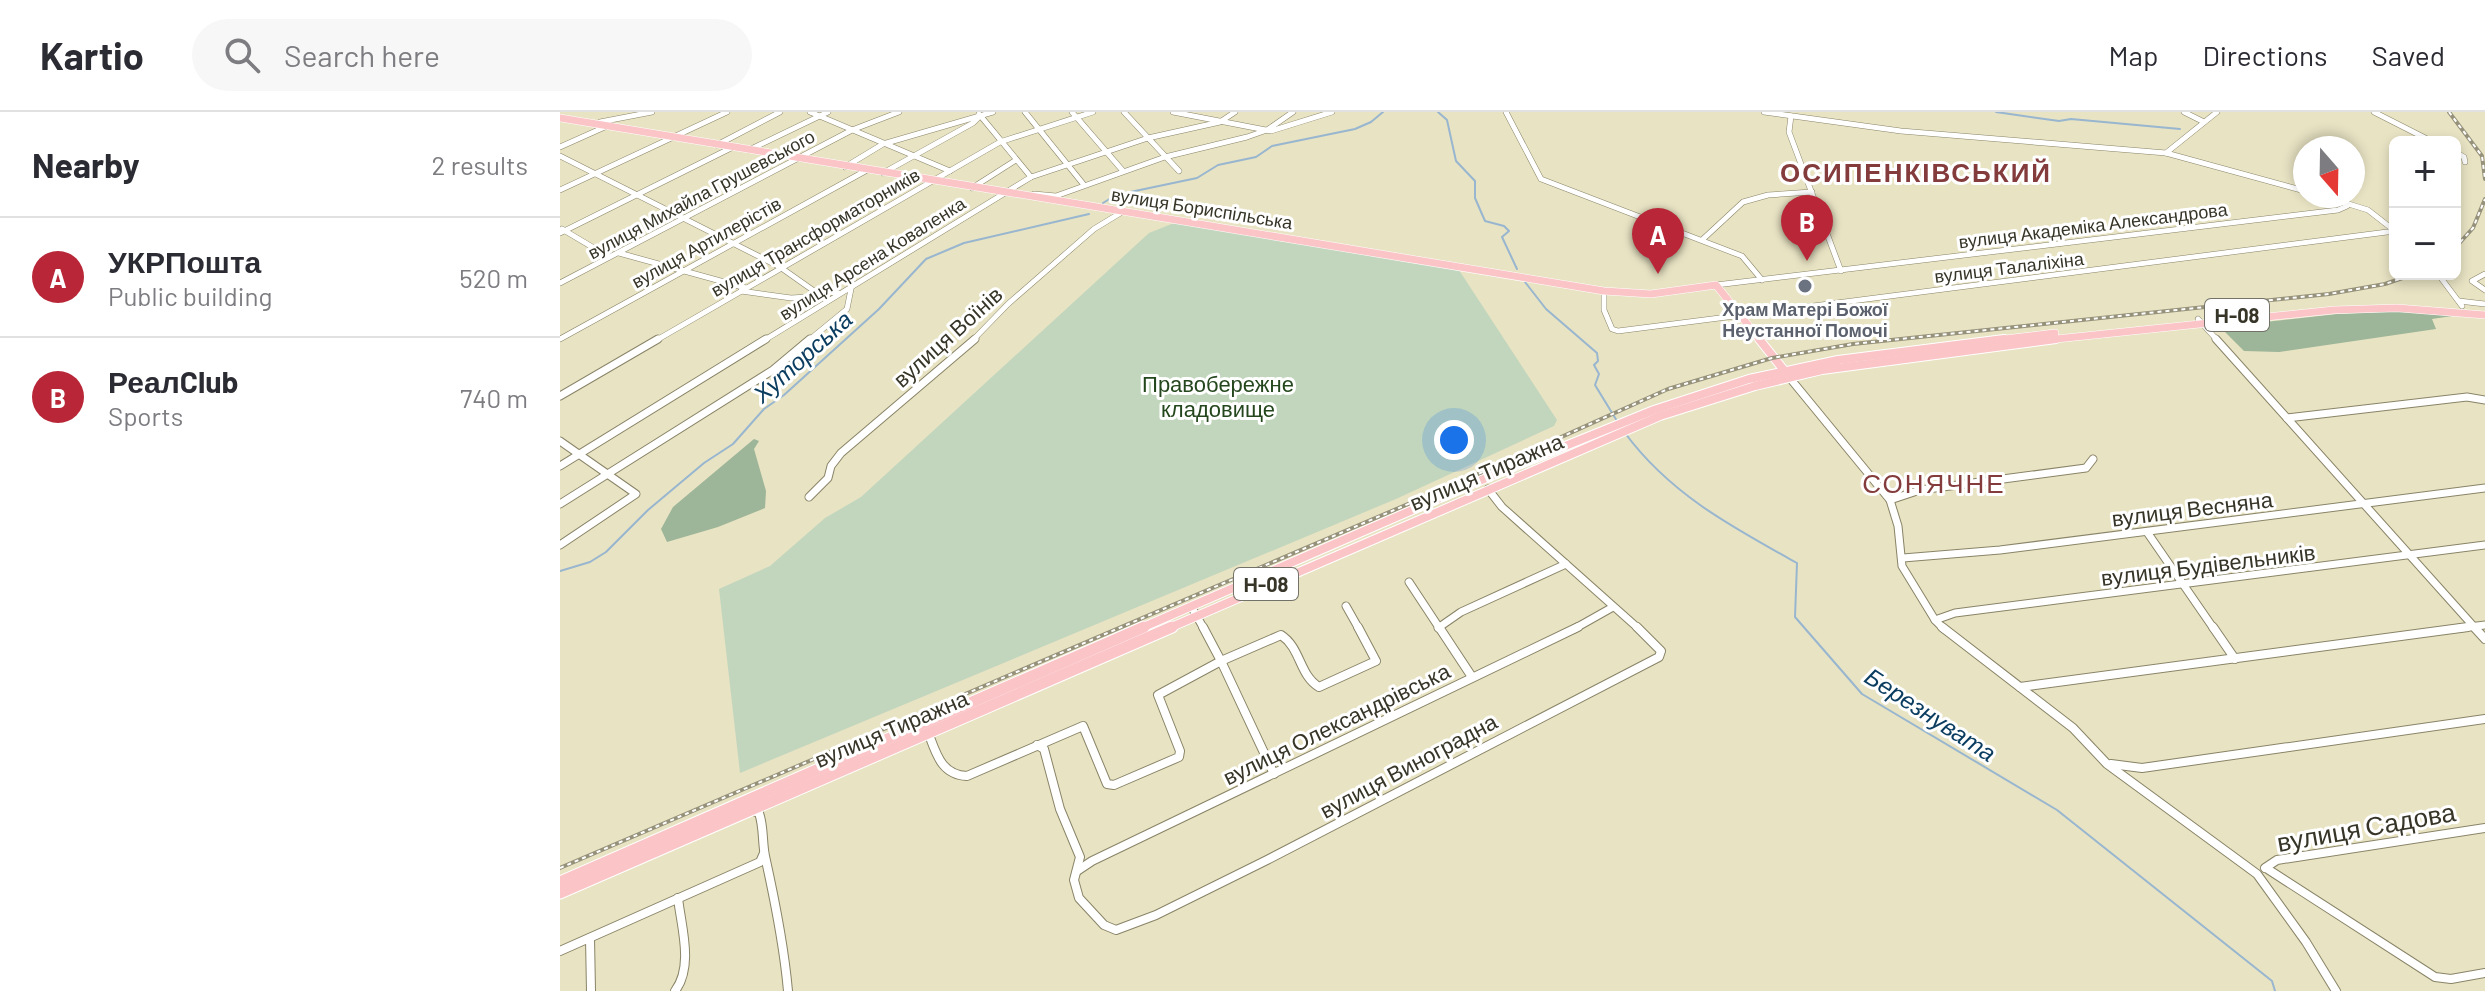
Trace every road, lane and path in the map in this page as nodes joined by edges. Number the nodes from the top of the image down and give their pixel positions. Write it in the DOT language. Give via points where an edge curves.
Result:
graph roads {
  1 [pos="652,112"];
  2 [pos="727,112"];
  3 [pos="780,112"];
  4 [pos="810,112"];
  5 [pos="828,112"];
  6 [pos="899,112"];
  7 [pos="993,112"];
  8 [pos="1025,112"];
  9 [pos="1093,112"];
  10 [pos="1124,112"];
  11 [pos="1173,112"];
  12 [pos="1235,112"];
  13 [pos="1293,112"];
  14 [pos="1332,112"];
  15 [pos="1506,112"];
  16 [pos="1764,112"];
  17 [pos="2184,112"];
  18 [pos="2217,112"];
  19 [pos="2374,112"];
  20 [pos="978,114"];
  21 [pos="818,115"];
  22 [pos="1074,115"];
  23 [pos="1791,116"];
  24 [pos="635,117"];
  25 [pos="560,118"];
  26 [pos="1220,122"];
  27 [pos="2204,122"];
  28 [pos="592,123"];
  29 [pos="609,125"];
  30 [pos="624,129"];
  31 [pos="1038,129"];
  32 [pos="852,130"];
  33 [pos="1267,130"];
  34 [pos="2421,136"];
  35 [pos="673,138"];
  36 [pos="1148,138"];
  37 [pos="1000,142"];
  38 [pos="883,144"];
  39 [pos="717,145"];
  40 [pos="560,147"];
  41 [pos="731,148"];
  42 [pos="749,150"];
  43 [pos="1107,152"];
  44 [pos="2166,153"];
  45 [pos="2461,155"];
  46 [pos="560,156"];
  47 [pos="912,157"];
  48 [pos="1165,157"];
  49 [pos="799,159"];
  50 [pos="1016,160"];
  51 [pos="2465,162"];
  52 [pos="1069,164"];
  53 [pos="845,167"];
  54 [pos="867,170"];
  55 [pos="950,171"];
  56 [pos="1123,171"];
  57 [pos="1179,171"];
  58 [pos="883,173"];
  59 [pos="594,174"];
  60 [pos="1031,177"];
  61 [pos="932,181"];
  62 [pos="1084,185"];
  63 [pos="972,188"];
  64 [pos="2293,188"];
  65 [pos="560,190"];
  66 [pos="1006,192"];
  67 [pos="1812,192"];
  68 [pos="636,195"];
  69 [pos="2342,208"];
  70 [pos="2355,208"];
  71 [pos="1122,212"];
  72 [pos="683,219"];
  73 [pos="562,230"];
  74 [pos="1702,240"];
  75 [pos="732,244"];
  76 [pos="619,253"];
  77 [pos="609,257"];
  78 [pos="780,267"];
  79 [pos="682,270"];
  80 [pos="1841,271"];
  81 [pos="2485,274"];
  82 [pos="1762,280"];
  83 [pos="2442,280"];
  84 [pos="560,283"];
  85 [pos="1716,285"];
  86 [pos="743,290"];
  87 [pos="2485,290"];
  88 [pos="848,291"];
  89 [pos="1604,291"];
  90 [pos="828,297"];
  91 [pos="2461,306"];
  92 [pos="2485,309"];
  93 [pos="1738,315"];
  94 [pos="2200,322"];
  95 [pos="560,339"];
  96 [pos="1787,374"];
  97 [pos="560,396"];
  98 [pos="2485,400"];
  99 [pos="2287,418"];
  100 [pos="560,441"];
  101 [pos="579,454"];
  102 [pos="2093,459"];
  103 [pos="560,466"];
  104 [pos="608,473"];
  105 [pos="1479,481"];
  106 [pos="2485,488"];
  107 [pos="1488,489"];
  108 [pos="809,497"];
  109 [pos="1890,500"];
  110 [pos="560,504"];
  111 [pos="2364,504"];
  112 [pos="2147,532"];
  113 [pos="1362,539"];
  114 [pos="560,545"];
  115 [pos="2485,545"];
  116 [pos="2410,555"];
  117 [pos="1903,558"];
  118 [pos="1566,564"];
  119 [pos="1409,582"];
  120 [pos="2184,585"];
  121 [pos="1346,606"];
  122 [pos="1613,607"];
  123 [pos="1193,610"];
  124 [pos="1935,620"];
  125 [pos="2485,625"];
  126 [pos="2474,627"];
  127 [pos="1438,628"];
  128 [pos="2485,639"];
  129 [pos="2235,659"];
  130 [pos="1221,661"];
  131 [pos="1472,677"];
  132 [pos="2020,687"];
  133 [pos="2485,719"];
  134 [pos="926,727"];
  135 [pos="1037,745"];
  136 [pos="2107,764"];
  137 [pos="1274,774"];
  138 [pos="767,796"];
  139 [pos="749,809"];
  140 [pos="2485,828"];
  141 [pos="764,853"];
  142 [pos="2266,868"];
  143 [pos="1076,873"];
  144 [pos="2257,874"];
  145 [pos="560,882"];
  146 [pos="560,893"];
  147 [pos="678,898"];
  148 [pos="590,938"];
  149 [pos="560,951"];
  150 [pos="2485,973"];
  151 [pos="591,991"];
  152 [pos="675,991"];
  153 [pos="788,991"];
  154 [pos="2336,991"];
  1 -- 24 [label="street"];
  2 -- 35 [label="street"];
  3 -- 39 [label="street"];
  4 -- 21 [label="street"];
  5 -- 21 [label="street"];
  6 -- 32 [label="street, вулиця Михайла Грушевського"];
  7 -- 20 [label="street"];
  8 -- 31 [label="street"];
  9 -- 22 [label="street, вулиця Трансформаторників"];
  10 -- 36 [label="street"];
  11 -- 26 [label="street"];
  12 -- 26 [label="street"];
  13 -- 33 [label="street"];
  14 -- 33 [label="street"];
  15 -- 74 [label="street" via="1538,177"];
  16 -- 23 [label="street"];
  17 -- 27 [label="street"];
  18 -- 27 [label="street"];
  19 -- 34 [label="street"];
  20 -- 37 [label="street"];
  20 -- 38 [label="street"];
  20 -- 47 [label="street" via="973,123"];
  21 -- 32 [label="street"];
  21 -- 42 [label="street"];
  22 -- 31 [label="street, вулиця Трансформаторників"];
  22 -- 43 [label="street"];
  23 -- 44 [label="street"];
  23 -- 67 [label="street" via="1789,132"];
  24 -- 28 [label="street"];
  24 -- 30 [label="street"];
  25 -- 28 [label="main road, вулиця Бориспільська"];
  26 -- 33 [label="street"];
  26 -- 36 [label="street, вулиця Арсена Коваленка"];
  27 -- 44 [label="street"];
  28 -- 29 [label="main road, вулиця Бориспільська"];
  29 -- 30 [label="main road, вулиця Бориспільська"];
  29 -- 40 [label="street"];
  30 -- 35 [label="main road, вулиця Бориспільська"];
  31 -- 37 [label="street, вулиця Трансформаторників"];
  31 -- 52 [label="street"];
  32 -- 38 [label="street"];
  32 -- 49 [label="street, вулиця Михайла Грушевського"];
  33 -- 48 [label="street"];
  35 -- 39 [label="main road, вулиця Бориспільська"];
  35 -- 59 [label="street"];
  36 -- 43 [label="street, вулиця Арсена Коваленка"];
  36 -- 48 [label="street"];
  37 -- 50 [label="street"];
  37 -- 55 [label="street, вулиця Трансформаторників"];
  38 -- 47 [label="street"];
  38 -- 53 [label="street"];
  39 -- 41 [label="main road, вулиця Бориспільська"];
  41 -- 42 [label="main road, вулиця Бориспільська"];
  41 -- 68 [label="street"];
  42 -- 49 [label="main road, вулиця Бориспільська"];
  43 -- 52 [label="street, вулиця Арсена Коваленка"];
  43 -- 56 [label="street"];
  44 -- 64 [label="street"];
  45 -- 51 [label="street"];
  46 -- 59 [label="street"];
  47 -- 55 [label="street"];
  47 -- 58 [label="street"];
  48 -- 56 [label="street"];
  48 -- 57 [label="street"];
  49 -- 53 [label="main road, вулиця Бориспільська"];
  49 -- 72 [label="street, вулиця Михайла Грушевського"];
  50 -- 60 [label="street"];
  50 -- 63 [label="street"];
  52 -- 60 [label="street, вулиця Арсена Коваленка"];
  52 -- 62 [label="street"];
  53 -- 54 [label="main road, вулиця Бориспільська"];
  54 -- 58 [label="main road, вулиця Бориспільська"];
  54 -- 75 [label="street, вулиця Артилерістів"];
  55 -- 61 [label="street, вулиця Трансформаторників"];
  56 -- 62 [label="street"];
  58 -- 61 [label="main road, вулиця Бориспільська"];
  59 -- 65 [label="street"];
  59 -- 68 [label="street"];
  60 -- 66 [label="street, вулиця Арсена Коваленка"];
  61 -- 63 [label="main road, вулиця Бориспільська"];
  61 -- 78 [label="street, вулиця Трансформаторників"];
  62 -- 66 [label="street" via="1056,196"];
  63 -- 66 [label="main road, вулиця Бориспільська"];
  66 -- 71 [label="main road, вулиця Бориспільська"];
  66 -- 88 [label="street, вулиця Арсена Коваленка"];
  67 -- 74 [label="street" via="1743,202"];
  67 -- 80 [label="street"];
  68 -- 72 [label="street"];
  68 -- 73 [label="street"];
  69 -- 80 [label="street, вулиця Академіка Александрова"];
  70 -- 93 [label="street, вулиця Талаліхіна" via="2372,212 2395,231"];
  71 -- 89 [label="main road, вулиця Бориспільська"];
  71 -- 108 [label="street, вулиця Воїнів" via="1094,229 841,453 828,478"];
  72 -- 75 [label="street"];
  72 -- 76 [label="street, вулиця Михайла Грушевського"];
  73 -- 77 [label="street"];
  74 -- 82 [label="street" via="1747,258"];
  75 -- 78 [label="street"];
  75 -- 79 [label="street, вулиця Артилерістів"];
  76 -- 77 [label="street, вулиця Михайла Грушевського"];
  76 -- 79 [label="street"];
  77 -- 84 [label="street, вулиця Михайла Грушевського"];
  78 -- 86 [label="street, вулиця Трансформаторників"];
  78 -- 90 [label="street"];
  79 -- 86 [label="street"];
  79 -- 95 [label="street, вулиця Артилерістів"];
  80 -- 82 [label="street, вулиця Бориспільська"];
  81 -- 87 [label="street" via="2472,281"];
  82 -- 85 [label="street, вулиця Бориспільська"];
  83 -- 91 [label="street"];
  85 -- 89 [label="main road, вулиця Бориспільська" via="1651,294"];
  85 -- 93 [label="main road"];
  86 -- 90 [label="street" via="791,298"];
  86 -- 97 [label="street, вулиця Трансформаторників"];
  88 -- 90 [label="street"];
  88 -- 104 [label="street" via="847,309 783,362"];
  89 -- 93 [label="street, вулиця Талаліхіна" via="1604,308 1614,331"];
  90 -- 101 [label="street, вулиця Арсена Коваленка"];
  91 -- 92 [label="main road, вулиця Тиражна / Н-08"];
  91 -- 94 [label="main road, вулиця Тиражна / Н-08"];
  93 -- 96 [label="main road"];
  94 -- 96 [label="main road, вулиця Тиражна / Н-08"];
  94 -- 99 [label="street"];
  96 -- 105 [label="main road, вулиця Тиражна / Н-08" via="1654,410"];
  96 -- 107 [label="main road, вулиця Тиражна / Н-08" via="1660,416"];
  96 -- 109 [label="street"];
  98 -- 99 [label="street" via="2467,397"];
  99 -- 111 [label="street"];
  100 -- 101 [label="street"];
  101 -- 103 [label="street, вулиця Арсена Коваленка"];
  101 -- 104 [label="street"];
  102 -- 109 [label="street" via="2086,468 1920,490"];
  104 -- 110 [label="street"];
  104 -- 114 [label="street" via="636,495"];
  105 -- 107 [label="main road"];
  105 -- 113 [label="main road, вулиця Тиражна / Н-08"];
  106 -- 111 [label="street, вулиця Весняна"];
  107 -- 113 [label="main road, вулиця Тиражна / Н-08"];
  107 -- 118 [label="street"];
  109 -- 117 [label="street"];
  111 -- 112 [label="street, вулиця Весняна"];
  111 -- 116 [label="street"];
  112 -- 117 [label="street, вулиця Весняна"];
  112 -- 120 [label="street"];
  113 -- 123 [label="main road, вулиця Тиражна / Н-08"];
  115 -- 116 [label="street, вулиця Будівельників"];
  116 -- 120 [label="street, вулиця Будівельників"];
  116 -- 126 [label="street"];
  117 -- 124 [label="street" via="1902,566"];
  118 -- 122 [label="street"];
  118 -- 127 [label="street" via="1461,612"];
  119 -- 127 [label="street"];
  120 -- 124 [label="street, вулиця Будівельників" via="1955,613"];
  120 -- 129 [label="street"];
  121 -- 130 [label="street" via="1376,657 1374,664 1326,686 1315,687 1291,641 1281,635"];
  122 -- 131 [label="street, вулиця Олександрівська"];
  122 -- 143 [label="street, вулиця Виноградна" via="1659,648 1659,657 1156,915 1109,929 1079,898"];
  123 -- 130 [label="street"];
  123 -- 134 [label="main road, вулиця Тиражна / Н-08"];
  124 -- 132 [label="street"];
  125 -- 126 [label="street"];
  126 -- 128 [label="street"];
  126 -- 129 [label="street"];
  127 -- 131 [label="street"];
  129 -- 132 [label="street"];
  130 -- 135 [label="street" via="1160,692 1157,699 1180,755 1128,781 1107,784 1085,728 1076,726"];
  130 -- 137 [label="street"];
  131 -- 137 [label="street, вулиця Олександрівська"];
  132 -- 136 [label="street" via="2073,728"];
  133 -- 136 [label="street" via="2142,768"];
  134 -- 135 [label="street" via="946,771 958,777"];
  134 -- 138 [label="main road, вулиця Тиражна / Н-08"];
  135 -- 143 [label="street" via="1044,749 1080,857"];
  136 -- 144 [label="street"];
  137 -- 143 [label="street, вулиця Олександрівська"];
  138 -- 139 [label="main road, вулиця Тиражна / Н-08"];
  138 -- 145 [label="main road, вулиця Тиражна / Н-08"];
  139 -- 141 [label="street" via="760,814"];
  139 -- 146 [label="main road, вулиця Тиражна / Н-08"];
  140 -- 142 [label="street, вулиця Садова" via="2277,860"];
  141 -- 147 [label="street" via="760,862"];
  141 -- 153 [label="street"];
  142 -- 144 [label="street, вулиця Садова"];
  142 -- 150 [label="street" via="2435,977"];
  144 -- 154 [label="street"];
  147 -- 148 [label="street"];
  147 -- 152 [label="street" via="685,972"];
  148 -- 149 [label="street"];
  148 -- 151 [label="street"];
}
